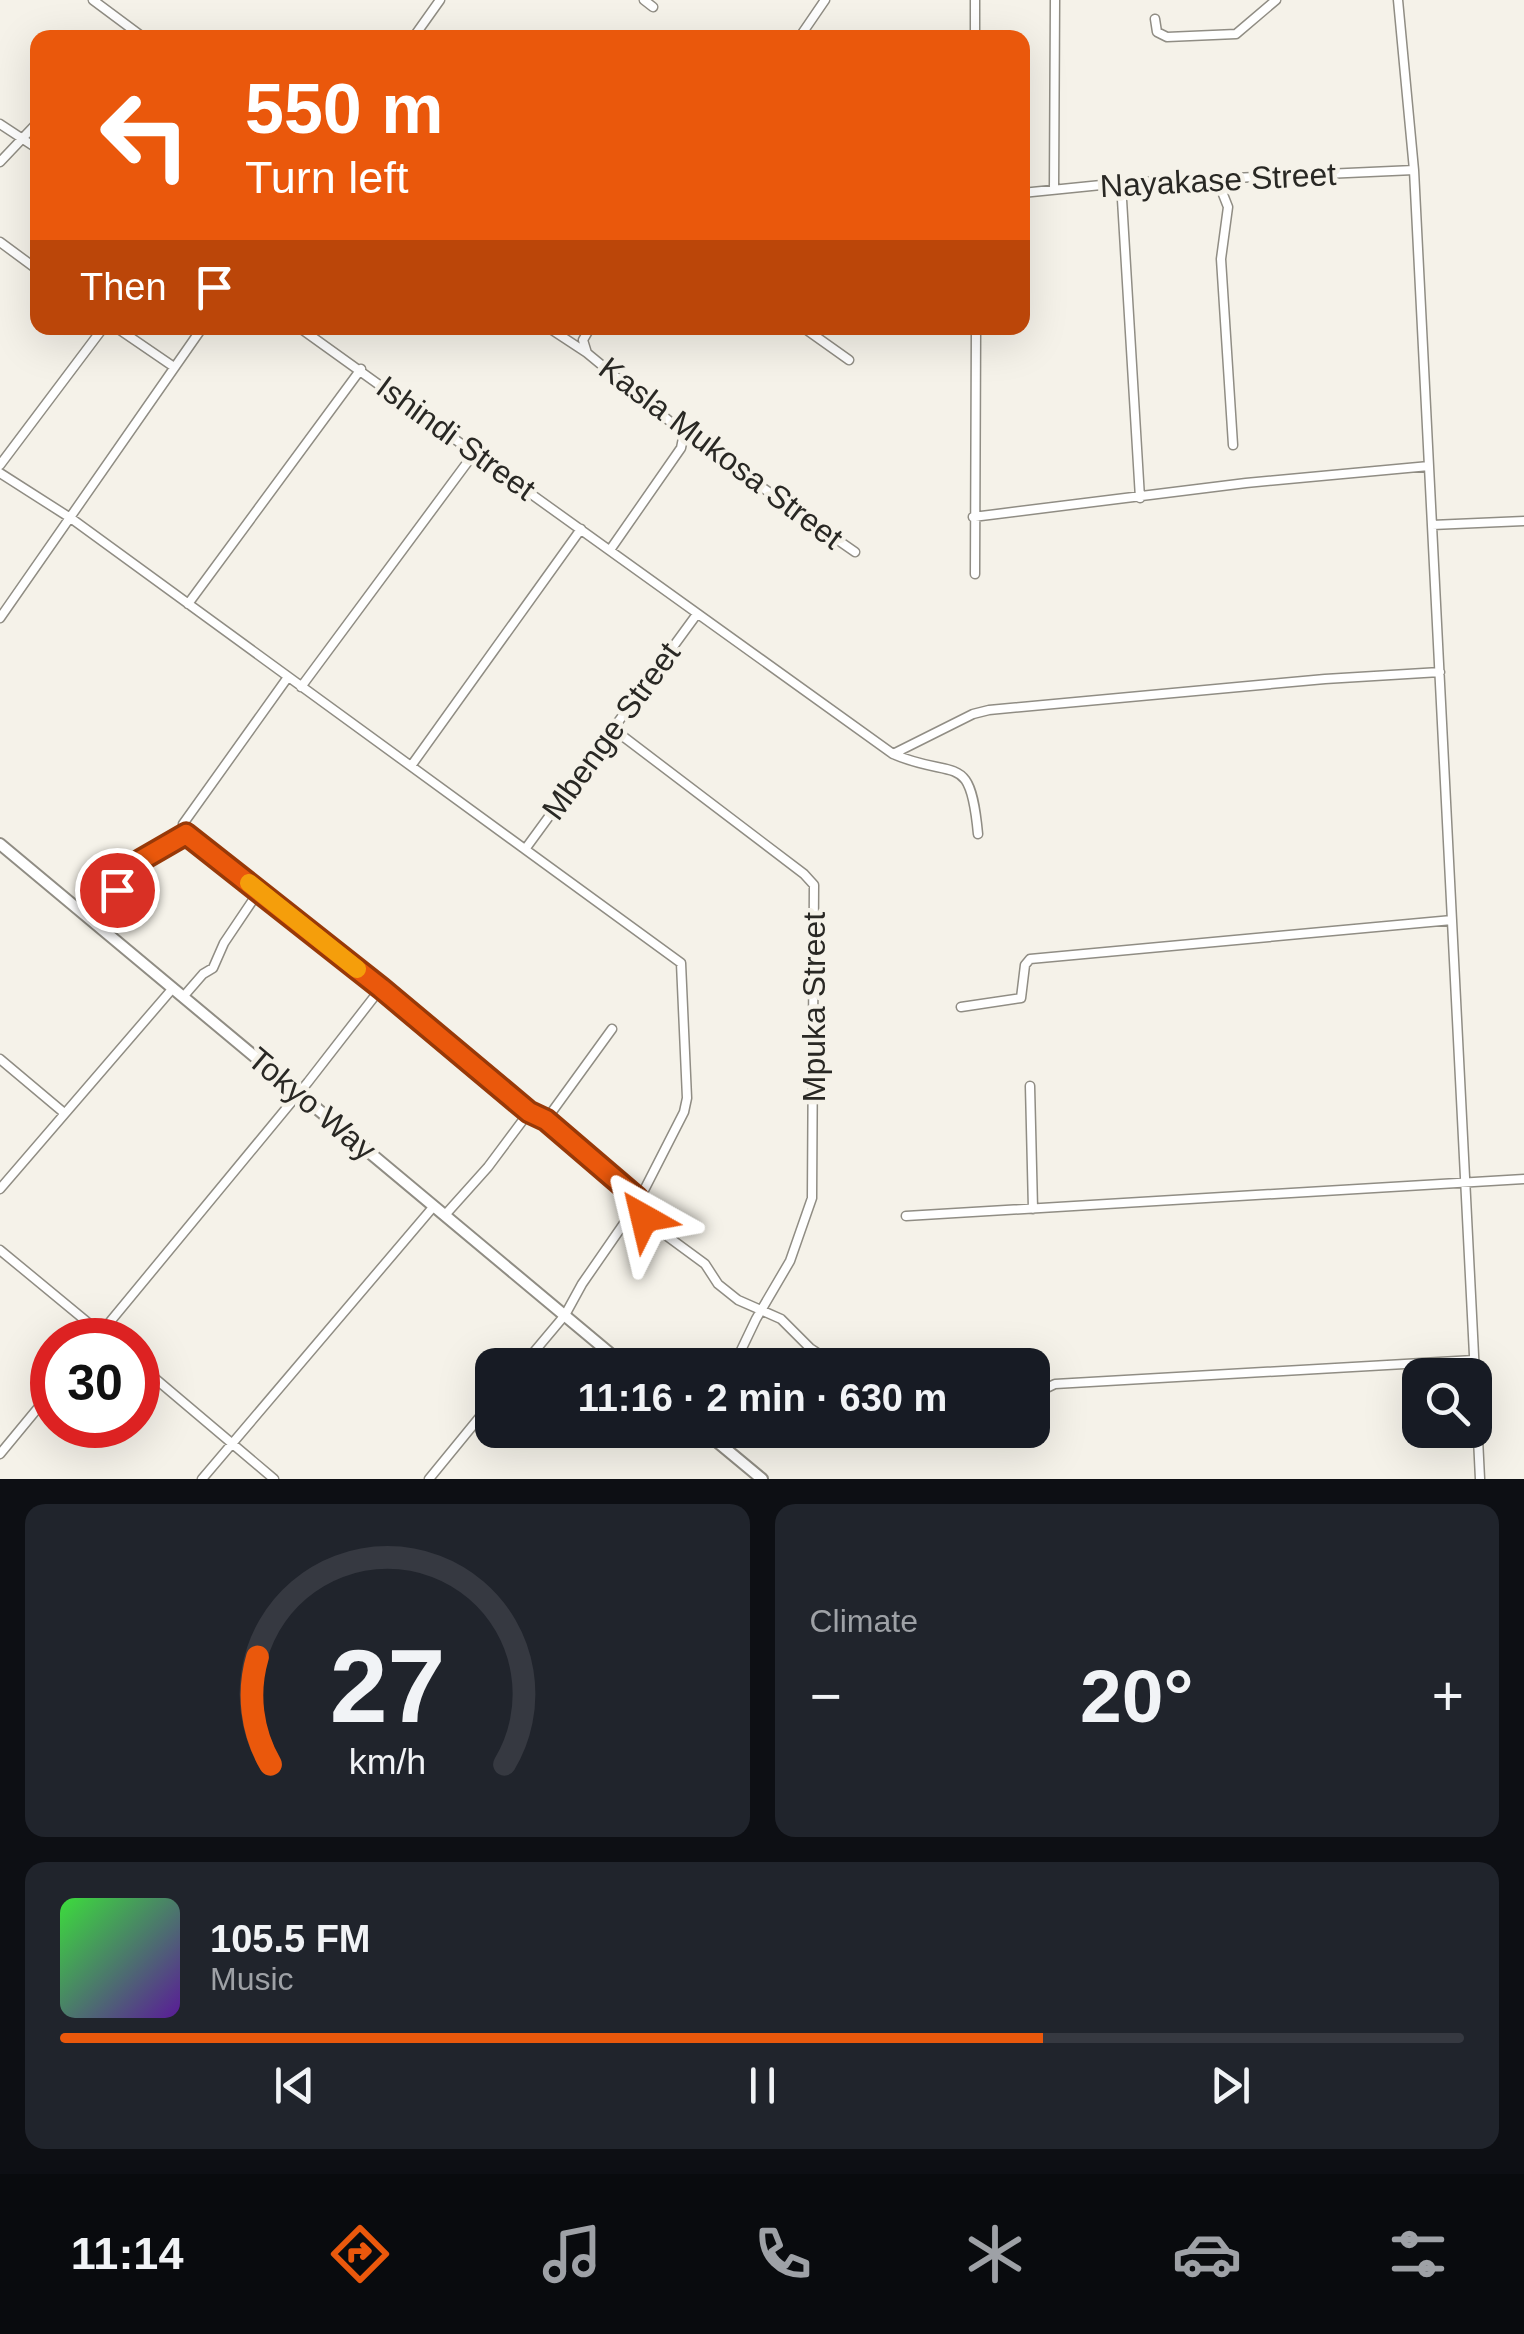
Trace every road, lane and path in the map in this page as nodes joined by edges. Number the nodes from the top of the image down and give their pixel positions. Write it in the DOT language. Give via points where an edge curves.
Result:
graph roads {
  1 [pos="92,0"];
  2 [pos="440,0"];
  3 [pos="644,0"];
  4 [pos="825,0"];
  5 [pos="975,0"];
  6 [pos="1055,0"];
  7 [pos="1276,0"];
  8 [pos="1397,0"];
  9 [pos="653,7"];
  10 [pos="1155,19"];
  11 [pos="131,30"];
  12 [pos="419,30"];
  13 [pos="804,30"];
  14 [pos="976,30"];
  15 [pos="0,124"];
  16 [pos="30,129"];
  17 [pos="20,138"];
  18 [pos="30,144"];
  19 [pos="0,162"];
  20 [pos="1414,170"];
  21 [pos="1217,178"];
  22 [pos="1121,183"];
  23 [pos="1054,189"];
  24 [pos="1030,191"];
  25 [pos="0,242"];
  26 [pos="30,264"];
  27 [pos="98,335"];
  28 [pos="127,335"];
  29 [pos="197,335"];
  30 [pos="310,335"];
  31 [pos="560,335"];
  32 [pos="586,335"];
  33 [pos="814,335"];
  34 [pos="976,335"];
  35 [pos="587,353"];
  36 [pos="849,360"];
  37 [pos="174,367"];
  38 [pos="361,370"];
  39 [pos="684,433"];
  40 [pos="1233,445"];
  41 [pos="475,452"];
  42 [pos="0,464"];
  43 [pos="1429,466"];
  44 [pos="0,473"];
  45 [pos="1140,498"];
  46 [pos="72,518"];
  47 [pos="974,518"];
  48 [pos="1524,521"];
  49 [pos="1432,525"];
  50 [pos="581,529"];
  51 [pos="610,550"];
  52 [pos="855,552"];
  53 [pos="975,574"];
  54 [pos="188,604"];
  55 [pos="697,614"];
  56 [pos="0,618"];
  57 [pos="1440,672"];
  58 [pos="288,676"];
  59 [pos="301,686"];
  60 [pos="612,728"];
  61 [pos="893,754"];
  62 [pos="411,766"];
  63 [pos="186,834"];
  64 [pos="978,834"];
  65 [pos="0,844"];
  66 [pos="526,848"];
  67 [pos="259,891"];
  68 [pos="1452,920"];
  69 [pos="93,921"];
  70 [pos="172,988"];
  71 [pos="381,988"];
  72 [pos="184,997"];
  73 [pos="961,1007"];
  74 [pos="612,1029"];
  75 [pos="0,1059"];
  76 [pos="1030,1086"];
  77 [pos="298,1094"];
  78 [pos="63,1112"];
  79 [pos="529,1112"];
  80 [pos="546,1120"];
  81 [pos="1524,1179"];
  82 [pos="1465,1183"];
  83 [pos="0,1189"];
  84 [pos="636,1202"];
  85 [pos="434,1206"];
  86 [pos="1033,1209"];
  87 [pos="446,1215"];
  88 [pos="906,1216"];
  89 [pos="0,1250"];
  90 [pos="762,1309"];
  91 [pos="565,1315"];
  92 [pos="77,1318"];
  93 [pos="114,1318"];
  94 [pos="537,1348"];
  95 [pos="604,1348"];
  96 [pos="742,1348"];
  97 [pos="810,1348"];
  98 [pos="1474,1358"];
  99 [pos="1402,1364"];
  100 [pos="160,1382"];
  101 [pos="1050,1386"];
  102 [pos="30,1418"];
  103 [pos="475,1422"];
  104 [pos="233,1442"];
  105 [pos="725,1448"];
  106 [pos="1478,1448"];
  107 [pos="0,1454"];
  108 [pos="202,1479"];
  109 [pos="274,1479"];
  110 [pos="428,1479"];
  111 [pos="762,1479"];
  112 [pos="1480,1479"];
  1 -- 11 [label="street"];
  2 -- 12 [label="street"];
  3 -- 9 [label="street"];
  4 -- 13 [label="street"];
  5 -- 14 [label="street"];
  6 -- 23 [label="street"];
  7 -- 10 [label="street" via="1236,34 1167,37 1157,32"];
  8 -- 20 [label="street"];
  15 -- 17 [label="street"];
  16 -- 17 [label="street"];
  17 -- 18 [label="street"];
  17 -- 19 [label="street"];
  20 -- 21 [label="street, Nayakase Street"];
  20 -- 43 [label="street"];
  21 -- 22 [label="street, Nayakase Street"];
  21 -- 40 [label="street" via="1228,207 1221,259"];
  22 -- 23 [label="street, Nayakase Street"];
  22 -- 45 [label="street"];
  23 -- 24 [label="street, Nayakase Street"];
  25 -- 26 [label="street"];
  27 -- 42 [label="street"];
  28 -- 37 [label="street"];
  29 -- 37 [label="street"];
  30 -- 38 [label="street, Ishindi Street"];
  31 -- 35 [label="street, Kasla Mukosa Street"];
  32 -- 35 [label="street"];
  33 -- 36 [label="street"];
  34 -- 47 [label="street"];
  35 -- 39 [label="street, Kasla Mukosa Street"];
  37 -- 46 [label="street"];
  38 -- 41 [label="street, Ishindi Street"];
  38 -- 54 [label="street"];
  39 -- 51 [label="street" via="681,448"];
  39 -- 52 [label="street, Kasla Mukosa Street"];
  41 -- 50 [label="street, Ishindi Street"];
  41 -- 59 [label="street"];
  43 -- 45 [label="street"];
  43 -- 49 [label="street"];
  44 -- 46 [label="street"];
  45 -- 47 [label="street"];
  46 -- 54 [label="street"];
  46 -- 56 [label="street"];
  47 -- 53 [label="street"];
  48 -- 49 [label="street"];
  49 -- 57 [label="street"];
  50 -- 51 [label="street, Ishindi Street"];
  50 -- 62 [label="street"];
  51 -- 55 [label="street, Ishindi Street"];
  54 -- 58 [label="street"];
  55 -- 60 [label="street, Mbenge Street"];
  55 -- 61 [label="street, Ishindi Street"];
  57 -- 61 [label="street" via="990,710"];
  57 -- 68 [label="street"];
  58 -- 59 [label="street"];
  58 -- 63 [label="street" via="183,824"];
  59 -- 62 [label="street"];
  60 -- 66 [label="street, Mbenge Street"];
  60 -- 90 [label="street, Mpuka Street" via="814,885 814,1187 790,1261"];
  61 -- 64 [label="street, Ishindi Street" via="965,778"];
  62 -- 66 [label="street"];
  63 -- 67 [label="street"];
  63 -- 69 [label="street" via="141,860"];
  65 -- 69 [label="street, Tokyo Way"];
  66 -- 84 [label="street" via="683,966 686,1105"];
  67 -- 71 [label="street"];
  67 -- 72 [label="street" via="214,968"];
  68 -- 73 [label="street" via="1030,960 1021,998"];
  68 -- 82 [label="street"];
  69 -- 70 [label="street, Tokyo Way"];
  70 -- 72 [label="street, Tokyo Way"];
  70 -- 78 [label="street"];
  71 -- 77 [label="street"];
  71 -- 79 [label="street"];
  72 -- 77 [label="street, Tokyo Way"];
  74 -- 80 [label="street"];
  75 -- 78 [label="street"];
  76 -- 86 [label="street"];
  77 -- 85 [label="street, Tokyo Way"];
  77 -- 93 [label="street"];
  78 -- 83 [label="street"];
  79 -- 80 [label="street"];
  79 -- 87 [label="street"];
  80 -- 84 [label="street"];
  81 -- 82 [label="street"];
  82 -- 86 [label="street"];
  82 -- 98 [label="street"];
  84 -- 90 [label="street" via="718,1284"];
  84 -- 91 [label="street"];
  85 -- 87 [label="street, Tokyo Way"];
  85 -- 104 [label="street"];
  86 -- 88 [label="street"];
  87 -- 91 [label="street, Tokyo Way"];
  89 -- 92 [label="street"];
  90 -- 96 [label="street, Mpuka Street"];
  90 -- 97 [label="street"];
  91 -- 94 [label="street"];
  91 -- 95 [label="street, Tokyo Way"];
  99 -- 101 [label="street"];
  100 -- 104 [label="street"];
  102 -- 107 [label="street"];
  103 -- 110 [label="street"];
  104 -- 108 [label="street"];
  104 -- 109 [label="street"];
  105 -- 111 [label="street"];
  106 -- 112 [label="street"];
}
